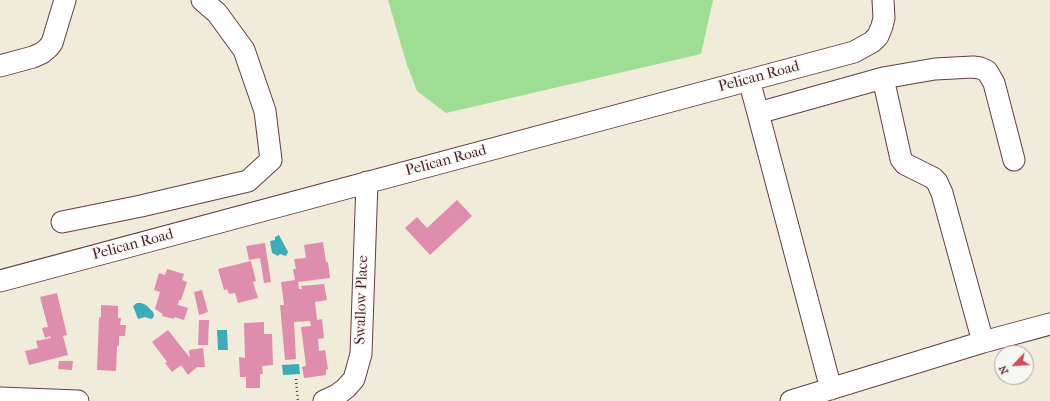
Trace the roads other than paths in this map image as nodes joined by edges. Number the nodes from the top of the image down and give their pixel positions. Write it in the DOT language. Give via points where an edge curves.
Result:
graph roads {
  1 [pos="65,0"];
  2 [pos="202,0"];
  3 [pos="883,0"];
  4 [pos="0,66"];
  5 [pos="883,78"];
  6 [pos="749,80"];
  7 [pos="758,113"];
  8 [pos="1014,160"];
  9 [pos="367,182"];
  10 [pos="62,222"];
  11 [pos="0,281"];
  12 [pos="1050,324"];
  13 [pos="983,342"];
  14 [pos="831,389"];
  15 [pos="0,398"];
  16 [pos="78,401"];
  17 [pos="324,401"];
  18 [pos="791,401"];
  1 -- 4 [label="street" via="48,48 33,57"];
  2 -- 10 [label="street" via="217,13 244,50 265,111 271,160 248,181"];
  3 -- 6 [label="street, Pelican Road" via="882,26 872,42 854,52"];
  5 -- 7 [label="street"];
  5 -- 8 [label="street" via="935,69 973,67 987,72 994,83"];
  5 -- 13 [label="street" via="901,159 905,164 933,178 942,193"];
  6 -- 7 [label="street"];
  6 -- 9 [label="street, Pelican Road"];
  7 -- 14 [label="street"];
  9 -- 11 [label="street, Pelican Road"];
  9 -- 17 [label="street, Swallow Place" via="361,354 354,379 337,395"];
  12 -- 13 [label="street"];
  13 -- 14 [label="street"];
  14 -- 18 [label="street"];
  15 -- 16 [label="street"];
}
